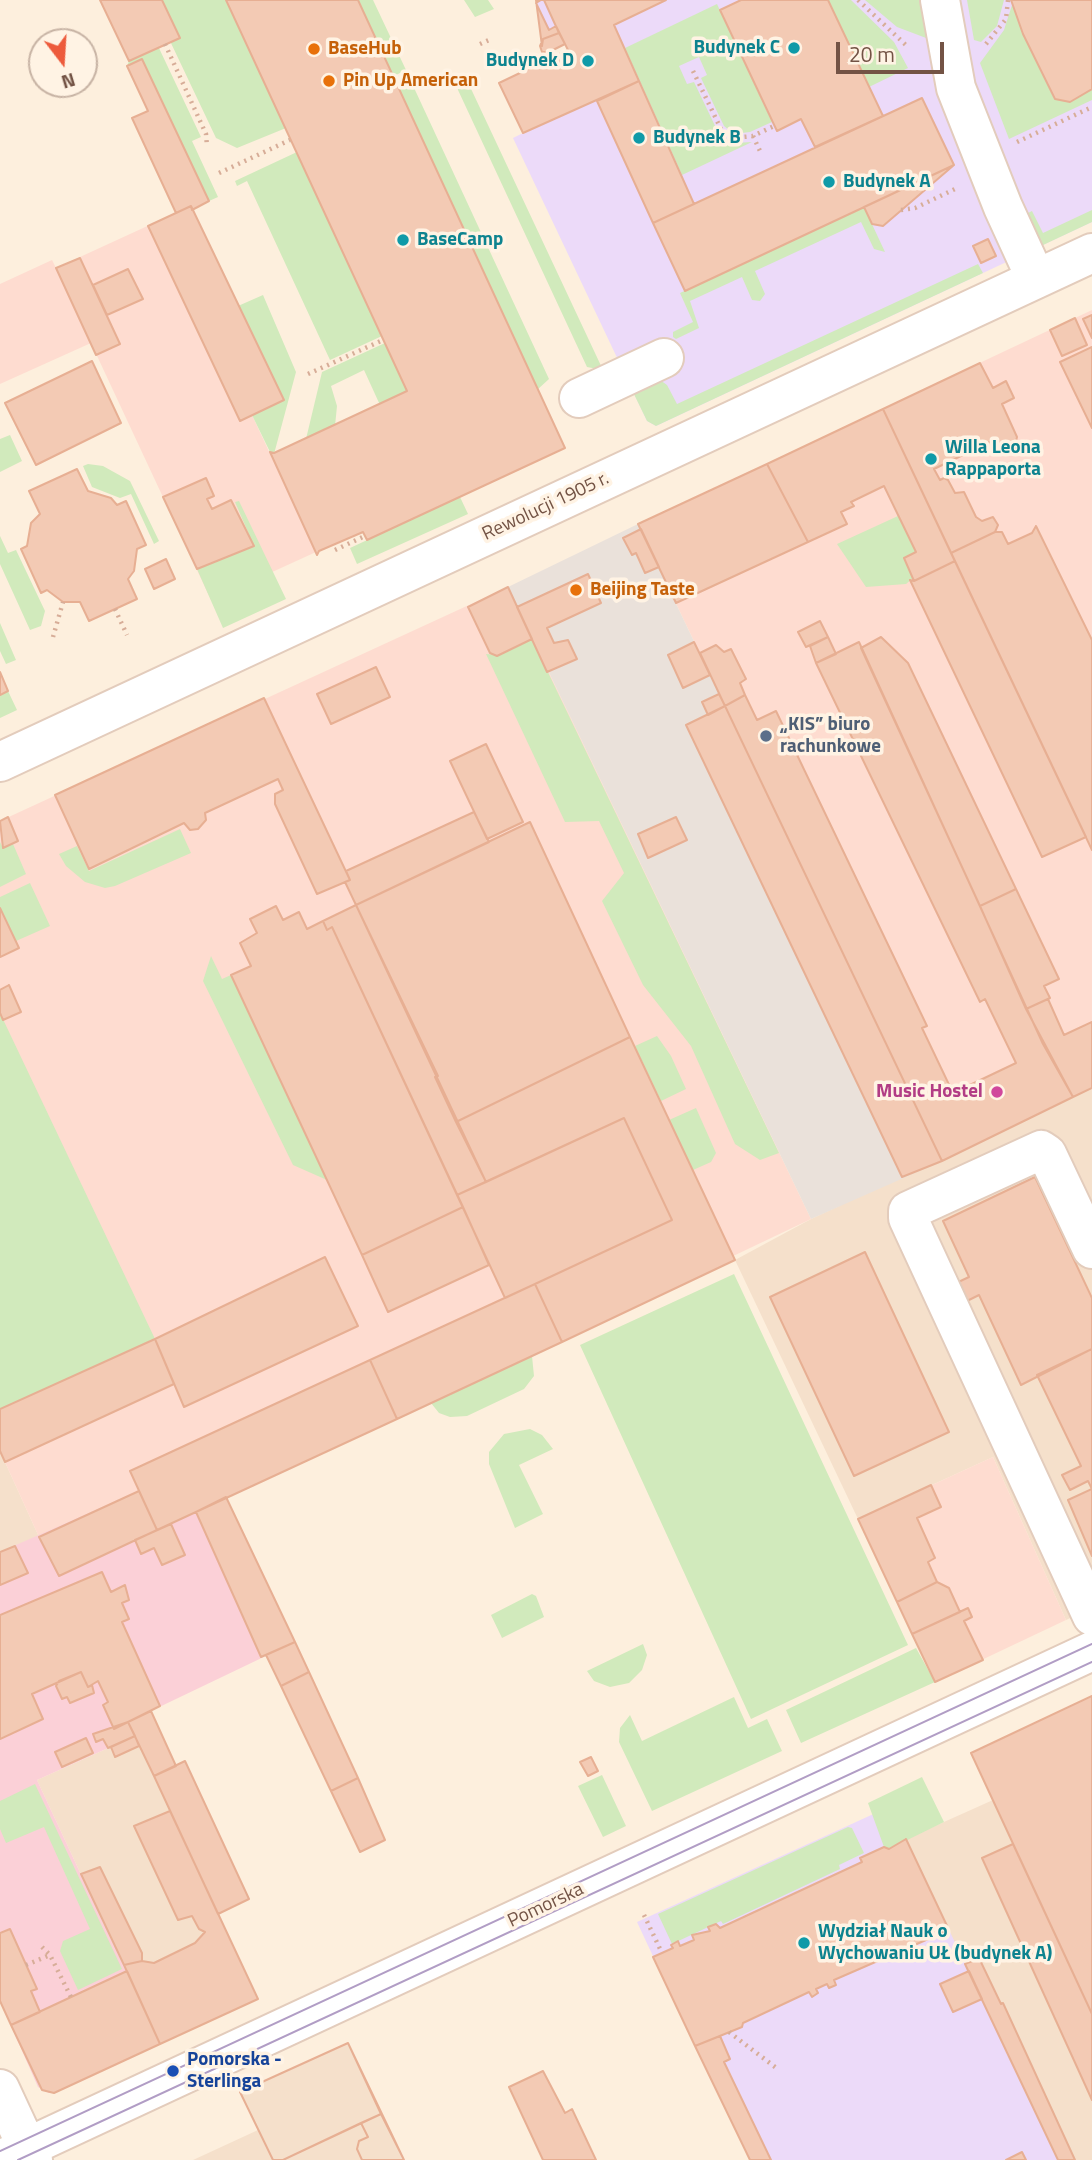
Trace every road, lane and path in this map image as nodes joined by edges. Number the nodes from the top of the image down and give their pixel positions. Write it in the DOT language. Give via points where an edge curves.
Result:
graph roads {
  1 [pos="940,0"];
  2 [pos="489,40"];
  3 [pos="165,44"];
  4 [pos="480,44"];
  5 [pos="693,71"];
  6 [pos="774,126"];
  7 [pos="753,136"];
  8 [pos="290,140"];
  9 [pos="206,146"];
  10 [pos="761,151"];
  11 [pos="219,173"];
  12 [pos="958,188"];
  13 [pos="901,210"];
  14 [pos="1092,253"];
  15 [pos="1036,279"];
  16 [pos="383,340"];
  17 [pos="664,358"];
  18 [pos="308,374"];
  19 [pos="579,398"];
  20 [pos="365,536"];
  21 [pos="335,550"];
  22 [pos="62,602"];
  23 [pos="115,609"];
  24 [pos="127,635"];
  25 [pos="53,636"];
  26 [pos="0,762"];
  27 [pos="1092,1249"];
  28 [pos="1092,1616"];
  29 [pos="1092,1651"];
  30 [pos="644,1915"];
  31 [pos="42,1947"];
  32 [pos="662,1953"];
  33 [pos="50,1955"];
  34 [pos="26,1965"];
  35 [pos="71,1997"];
  36 [pos="729,2032"];
  37 [pos="779,2070"];
  38 [pos="0,2089"];
  39 [pos="20,2156"];
  1 -- 15 [label="street" via="956,88"];
  2 -- 4 [label="path"];
  3 -- 9 [label="path" via="206,134"];
  5 -- 7 [label="path" via="721,129 733,138"];
  6 -- 7 [label="path"];
  7 -- 10 [label="path"];
  8 -- 11 [label="path"];
  12 -- 13 [label="path"];
  14 -- 15 [label="street, Rewolucji 1905 r."];
  15 -- 26 [label="street, Rewolucji 1905 r."];
  16 -- 18 [label="path"];
  17 -- 19 [label="street"];
  20 -- 21 [label="path"];
  22 -- 25 [label="path"];
  23 -- 24 [label="path"];
  27 -- 28 [label="street" via="1047,1154 1041,1150 908,1210"];
  29 -- 39 [label="street, Pomorska"];
  30 -- 32 [label="path"];
  31 -- 33 [label="path"];
  33 -- 34 [label="path"];
  33 -- 35 [label="path"];
  36 -- 37 [label="path"];
  38 -- 39 [label="street"];
}
